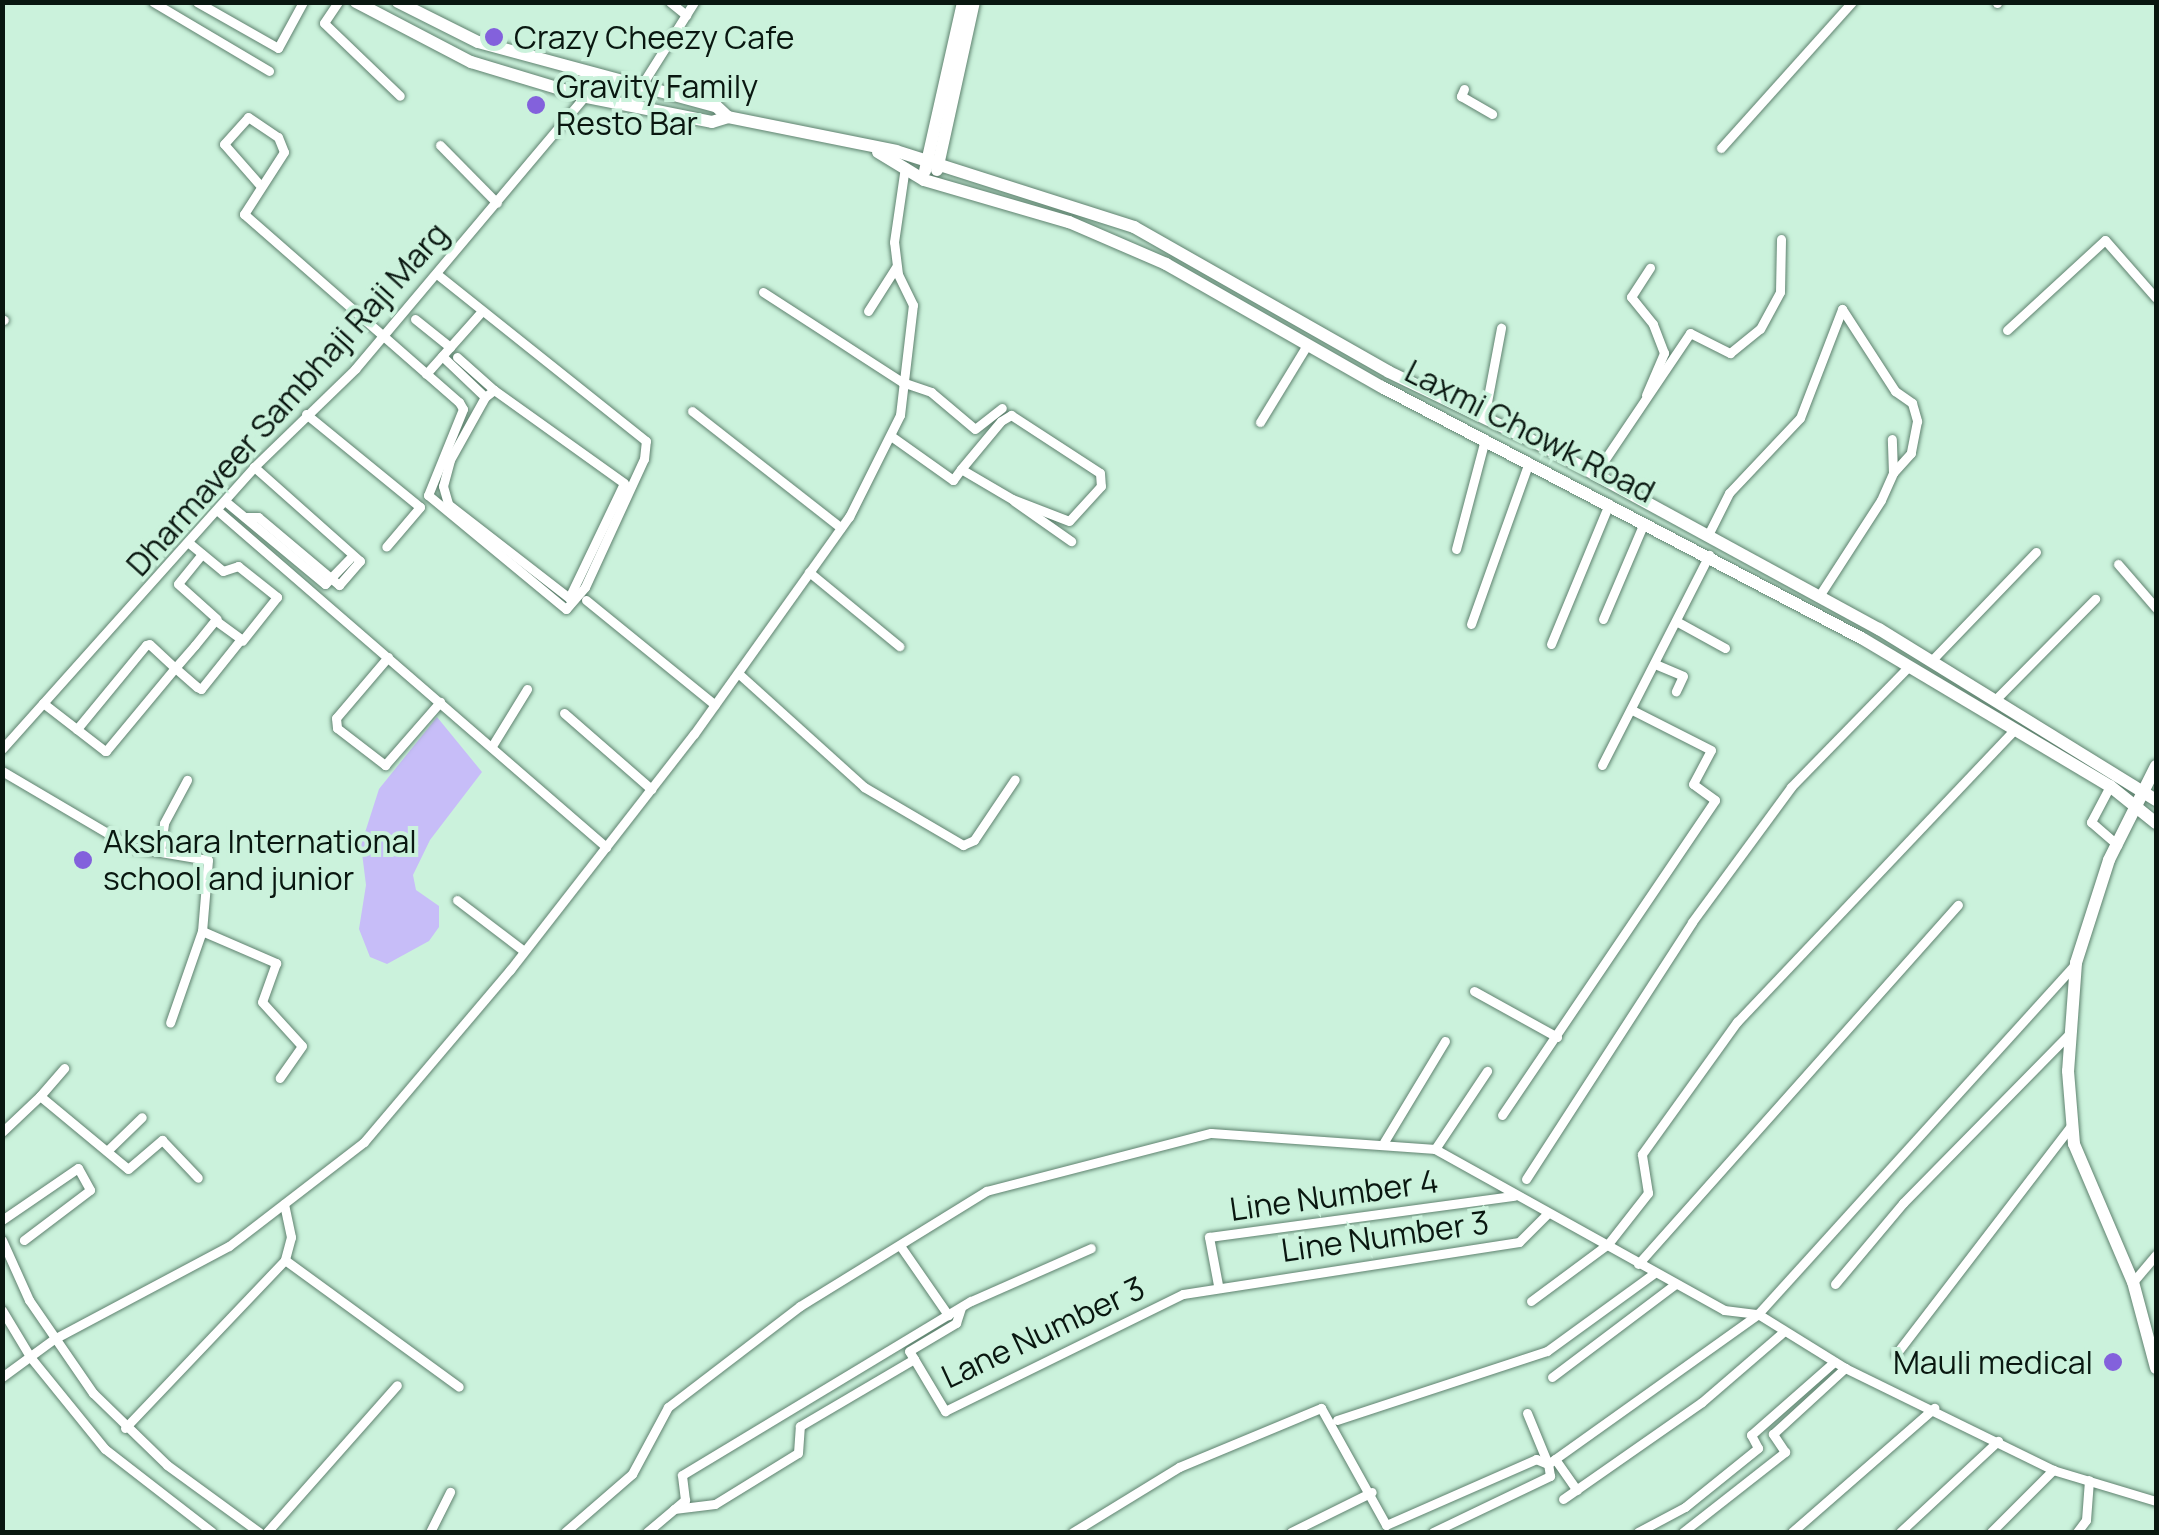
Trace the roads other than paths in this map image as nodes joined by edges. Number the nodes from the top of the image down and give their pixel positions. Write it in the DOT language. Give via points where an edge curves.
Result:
graph roads {
  1 [pos="153,2"];
  2 [pos="197,2"];
  3 [pos="302,2"];
  4 [pos="338,2"];
  5 [pos="356,2"];
  6 [pos="398,2"];
  7 [pos="670,2"];
  8 [pos="694,2"];
  9 [pos="963,2"];
  10 [pos="974,2"];
  11 [pos="1852,2"];
  12 [pos="686,15"];
  13 [pos="268,71"];
  14 [pos="601,76"];
  15 [pos="638,87"];
  16 [pos="1464,89"];
  17 [pos="400,96"];
  18 [pos="587,97"];
  19 [pos="629,106"];
  20 [pos="1492,114"];
  21 [pos="728,117"];
  22 [pos="440,145"];
  23 [pos="1722,148"];
  24 [pos="878,152"];
  25 [pos="907,154"];
  26 [pos="932,165"];
  27 [pos="904,172"];
  28 [pos="929,181"];
  29 [pos="259,184"];
  30 [pos="497,204"];
  31 [pos="1781,239"];
  32 [pos="897,266"];
  33 [pos="1650,268"];
  34 [pos="437,274"];
  35 [pos="764,292"];
  36 [pos="2156,298"];
  37 [pos="482,311"];
  38 [pos="868,312"];
  39 [pos="415,320"];
  40 [pos="1501,328"];
  41 [pos="2007,330"];
  42 [pos="383,336"];
  43 [pos="1308,346"];
  44 [pos="450,347"];
  45 [pos="442,356"];
  46 [pos="456,357"];
  47 [pos="426,374"];
  48 [pos="902,382"];
  49 [pos="489,393"];
  50 [pos="1646,395"];
  51 [pos="1002,408"];
  52 [pos="692,411"];
  53 [pos="306,414"];
  54 [pos="1484,418"];
  55 [pos="1260,422"];
  56 [pos="1506,428"];
  57 [pos="891,436"];
  58 [pos="1892,439"];
  59 [pos="1492,440"];
  60 [pos="1530,460"];
  61 [pos="254,467"];
  62 [pos="961,469"];
  63 [pos="1893,473"];
  64 [pos="1594,474"];
  65 [pos="1012,500"];
  66 [pos="225,501"];
  67 [pos="1610,501"];
  68 [pos="217,510"];
  69 [pos="1645,520"];
  70 [pos="841,528"];
  71 [pos="1712,538"];
  72 [pos="1071,541"];
  73 [pos="189,542"];
  74 [pos="386,547"];
  75 [pos="1456,549"];
  76 [pos="2036,552"];
  77 [pos="202,554"];
  78 [pos="1708,555"];
  79 [pos="349,559"];
  80 [pos="2118,564"];
  81 [pos="809,572"];
  82 [pos="334,581"];
  83 [pos="1818,596"];
  84 [pos="2095,599"];
  85 [pos="586,600"];
  86 [pos="2156,608"];
  87 [pos="1603,618"];
  88 [pos="217,619"];
  89 [pos="1676,621"];
  90 [pos="1472,624"];
  91 [pos="242,641"];
  92 [pos="1551,644"];
  93 [pos="900,646"];
  94 [pos="1725,648"];
  95 [pos="1914,650"];
  96 [pos="388,657"];
  97 [pos="1932,660"];
  98 [pos="1655,664"];
  99 [pos="1906,665"];
  100 [pos="175,668"];
  101 [pos="738,673"];
  102 [pos="527,689"];
  103 [pos="1676,691"];
  104 [pos="1994,701"];
  105 [pos="440,702"];
  106 [pos="43,703"];
  107 [pos="715,704"];
  108 [pos="1632,710"];
  109 [pos="564,713"];
  110 [pos="76,729"];
  111 [pos="2013,731"];
  112 [pos="492,746"];
  113 [pos="2,749"];
  114 [pos="1602,765"];
  115 [pos="2156,766"];
  116 [pos="2,771"];
  117 [pos="1016,779"];
  118 [pos="188,780"];
  119 [pos="2110,786"];
  120 [pos="651,789"];
  121 [pos="2145,790"];
  122 [pos="2156,800"];
  123 [pos="2138,806"];
  124 [pos="2156,824"];
  125 [pos="2117,845"];
  126 [pos="606,847"];
  127 [pos="160,852"];
  128 [pos="456,900"];
  129 [pos="1958,904"];
  130 [pos="202,931"];
  131 [pos="524,951"];
  132 [pos="2076,963"];
  133 [pos="1474,991"];
  134 [pos="170,1023"];
  135 [pos="2070,1032"];
  136 [pos="1557,1037"];
  137 [pos="1445,1041"];
  138 [pos="64,1068"];
  139 [pos="1487,1072"];
  140 [pos="280,1078"];
  141 [pos="40,1096"];
  142 [pos="1502,1114"];
  143 [pos="142,1117"];
  144 [pos="2071,1126"];
  145 [pos="2,1132"];
  146 [pos="1384,1142"];
  147 [pos="1435,1149"];
  148 [pos="108,1150"];
  149 [pos="198,1178"];
  150 [pos="1526,1179"];
  151 [pos="1514,1196"];
  152 [pos="284,1204"];
  153 [pos="1548,1213"];
  154 [pos="2,1220"];
  155 [pos="2,1240"];
  156 [pos="24,1240"];
  157 [pos="1608,1244"];
  158 [pos="901,1247"];
  159 [pos="1091,1248"];
  160 [pos="2156,1256"];
  161 [pos="285,1260"];
  162 [pos="1638,1264"];
  163 [pos="1653,1274"];
  164 [pos="2133,1282"];
  165 [pos="1835,1284"];
  166 [pos="1674,1285"];
  167 [pos="1218,1286"];
  168 [pos="1531,1301"];
  169 [pos="960,1308"];
  170 [pos="2,1310"];
  171 [pos="1758,1314"];
  172 [pos="948,1315"];
  173 [pos="1782,1333"];
  174 [pos="54,1339"];
  175 [pos="1896,1354"];
  176 [pos="31,1358"];
  177 [pos="914,1359"];
  178 [pos="1834,1362"];
  179 [pos="1845,1368"];
  180 [pos="2156,1368"];
  181 [pos="2,1377"];
  182 [pos="1552,1377"];
  183 [pos="397,1384"];
  184 [pos="459,1387"];
  185 [pos="1934,1408"];
  186 [pos="1528,1413"];
  187 [pos="1337,1420"];
  188 [pos="126,1428"];
  189 [pos="1998,1441"];
  190 [pos="1552,1462"];
  191 [pos="2053,1470"];
  192 [pos="2089,1480"];
  193 [pos="1577,1490"];
  194 [pos="450,1492"];
  195 [pos="1372,1492"];
  196 [pos="1563,1499"];
  197 [pos="2156,1501"];
  198 [pos="674,1509"];
  199 [pos="212,1532"];
  200 [pos="259,1532"];
  201 [pos="267,1532"];
  202 [pos="430,1532"];
  203 [pos="566,1532"];
  204 [pos="647,1532"];
  205 [pos="1073,1532"];
  206 [pos="1291,1532"];
  207 [pos="1433,1532"];
  208 [pos="1638,1532"];
  209 [pos="1683,1532"];
  210 [pos="1792,1532"];
  211 [pos="1900,1532"];
  212 [pos="1991,1532"];
  213 [pos="2077,1532"];
  1 -- 13 [label="street"];
  2 -- 3 [label="street" via="278,48"];
  4 -- 17 [label="street" via="324,23"];
  5 -- 18 [label="main road" via="471,62"];
  6 -- 14 [label="main road" via="478,42"];
  7 -- 12 [label="street"];
  8 -- 12 [label="street"];
  9 -- 26 [label="main road"];
  10 -- 26 [label="main road"];
  11 -- 23 [label="street"];
  12 -- 15 [label="street"];
  14 -- 15 [label="main road"];
  14 -- 18 [label="street, Dharmaveer Sambhaji Raji Marg"];
  15 -- 19 [label="street"];
  15 -- 21 [label="main road" via="716,106"];
  16 -- 20 [label="street" via="1461,96"];
  18 -- 19 [label="main road"];
  18 -- 30 [label="street, Dharmaveer Sambhaji Raji Marg"];
  19 -- 21 [label="main road" via="712,122"];
  21 -- 24 [label="main road"];
  22 -- 30 [label="street"];
  24 -- 25 [label="main road"];
  24 -- 27 [label="main road, Laxmi Chowk Road"];
  25 -- 26 [label="main road, Laxmi Chowk Road"];
  25 -- 27 [label="street"];
  26 -- 28 [label="main road"];
  26 -- 54 [label="main road, Laxmi Chowk Road" via="1134,227 1389,372"];
  27 -- 28 [label="main road, Laxmi Chowk Road"];
  27 -- 32 [label="street" via="895,205"];
  28 -- 43 [label="main road, Laxmi Chowk Road" via="1124,243"];
  29 -- 29 [label="street" via="224,144 248,116 278,137 284,152"];
  29 -- 42 [label="street" via="244,214"];
  30 -- 34 [label="street, Dharmaveer Sambhaji Raji Marg"];
  31 -- 50 [label="street" via="1780,292 1760,330 1730,353 1690,334"];
  32 -- 38 [label="street"];
  32 -- 48 [label="street" via="913,305"];
  33 -- 50 [label="street" via="1631,298 1653,324 1664,353"];
  34 -- 37 [label="street"];
  34 -- 42 [label="street, Dharmaveer Sambhaji Raji Marg"];
  35 -- 48 [label="street"];
  36 -- 41 [label="street" via="2105,240"];
  37 -- 44 [label="street"];
  37 -- 47 [label="street" via="646,442 576,603 566,609 550,600 434,506 430,483 463,409"];
  39 -- 44 [label="street"];
  40 -- 54 [label="street"];
  42 -- 47 [label="street"];
  42 -- 53 [label="street, Dharmaveer Sambhaji Raji Marg"];
  43 -- 55 [label="street"];
  43 -- 59 [label="main road, Laxmi Chowk Road"];
  44 -- 45 [label="street"];
  45 -- 47 [label="street"];
  45 -- 49 [label="street"];
  46 -- 49 [label="street"];
  48 -- 51 [label="street" via="930,392 980,430"];
  48 -- 57 [label="street" via="903,404"];
  49 -- 49 [label="street" via="450,460 444,494 569,598 624,483"];
  50 -- 64 [label="street"];
  52 -- 70 [label="street"];
  53 -- 61 [label="street, Dharmaveer Sambhaji Raji Marg"];
  53 -- 74 [label="street" via="420,507"];
  54 -- 56 [label="main road, Laxmi Chowk Road"];
  56 -- 59 [label="main road"];
  56 -- 64 [label="main road, Laxmi Chowk Road"];
  57 -- 62 [label="street" via="953,480"];
  57 -- 70 [label="street"];
  58 -- 63 [label="street"];
  59 -- 60 [label="main road, Laxmi Chowk Road"];
  59 -- 75 [label="street"];
  60 -- 67 [label="main road, Laxmi Chowk Road"];
  60 -- 90 [label="street"];
  61 -- 66 [label="street, Dharmaveer Sambhaji Raji Marg"];
  61 -- 82 [label="street" via="359,555 342,584"];
  62 -- 65 [label="street"];
  62 -- 65 [label="street" via="1011,415 1100,474 1101,486 1069,521"];
  63 -- 71 [label="street" via="1911,453 1917,421 1912,403 1895,390 1842,309 1800,418 1729,493"];
  63 -- 83 [label="street"];
  64 -- 71 [label="main road, Laxmi Chowk Road"];
  65 -- 72 [label="street"];
  66 -- 68 [label="street, Dharmaveer Sambhaji Raji Marg"];
  66 -- 82 [label="street" via="244,517 258,517"];
  67 -- 69 [label="main road, Laxmi Chowk Road"];
  67 -- 92 [label="street"];
  68 -- 73 [label="street, Dharmaveer Sambhaji Raji Marg"];
  68 -- 96 [label="street"];
  69 -- 78 [label="main road, Laxmi Chowk Road"];
  69 -- 87 [label="street"];
  70 -- 81 [label="street"];
  71 -- 78 [label="main road"];
  71 -- 83 [label="main road, Laxmi Chowk Road"];
  73 -- 77 [label="street"];
  73 -- 106 [label="street, Dharmaveer Sambhaji Raji Marg"];
  76 -- 97 [label="street"];
  77 -- 88 [label="street" via="178,584"];
  77 -- 91 [label="street" via="223,572 243,569 277,597"];
  78 -- 89 [label="street"];
  78 -- 99 [label="main road, Laxmi Chowk Road"];
  79 -- 82 [label="street"];
  80 -- 86 [label="street"];
  81 -- 93 [label="street"];
  81 -- 101 [label="street"];
  83 -- 95 [label="main road, Laxmi Chowk Road"];
  84 -- 104 [label="street"];
  85 -- 107 [label="street"];
  88 -- 91 [label="street"];
  88 -- 100 [label="street"];
  89 -- 94 [label="street"];
  89 -- 98 [label="street"];
  91 -- 100 [label="street" via="203,688"];
  95 -- 97 [label="main road, Laxmi Chowk Road"];
  95 -- 99 [label="main road"];
  96 -- 105 [label="street"];
  96 -- 105 [label="street" via="336,718 337,728 385,765"];
  97 -- 104 [label="main road, Laxmi Chowk Road"];
  98 -- 103 [label="street" via="1683,676"];
  98 -- 108 [label="street"];
  99 -- 111 [label="main road, Laxmi Chowk Road"];
  99 -- 150 [label="street" via="1798,778 1692,922"];
  100 -- 110 [label="street" via="106,751"];
  100 -- 110 [label="street" via="146,645"];
  101 -- 107 [label="street"];
  101 -- 117 [label="street" via="864,787 962,844 974,840"];
  102 -- 112 [label="street"];
  104 -- 121 [label="main road, Laxmi Chowk Road"];
  105 -- 112 [label="street"];
  106 -- 110 [label="street"];
  106 -- 113 [label="street, Dharmaveer Sambhaji Raji Marg"];
  107 -- 120 [label="street"];
  108 -- 114 [label="street"];
  108 -- 136 [label="street" via="1711,750 1693,784 1715,800"];
  109 -- 120 [label="street"];
  111 -- 119 [label="main road, Laxmi Chowk Road"];
  111 -- 157 [label="street" via="1737,1022 1642,1154 1651,1187"];
  112 -- 126 [label="street"];
  115 -- 121 [label="main road"];
  116 -- 127 [label="street" via="121,842"];
  118 -- 127 [label="street" via="164,824"];
  119 -- 123 [label="main road, Laxmi Chowk Road"];
  119 -- 125 [label="street" via="2091,822"];
  120 -- 126 [label="street"];
  121 -- 122 [label="main road, Laxmi Chowk Road"];
  121 -- 123 [label="main road"];
  123 -- 124 [label="main road, Laxmi Chowk Road"];
  123 -- 125 [label="main road"];
  125 -- 132 [label="main road"];
  126 -- 131 [label="street"];
  127 -- 130 [label="street" via="208,860"];
  128 -- 131 [label="street"];
  129 -- 162 [label="street"];
  130 -- 134 [label="street"];
  130 -- 140 [label="street" via="276,964 262,1002 302,1046"];
  131 -- 152 [label="street" via="364,1142"];
  132 -- 135 [label="main road"];
  132 -- 171 [label="street"];
  133 -- 136 [label="street"];
  135 -- 144 [label="main road"];
  135 -- 165 [label="street"];
  136 -- 142 [label="street"];
  137 -- 146 [label="street"];
  138 -- 141 [label="street"];
  139 -- 147 [label="street"];
  141 -- 145 [label="street"];
  141 -- 148 [label="street"];
  143 -- 148 [label="street"];
  144 -- 164 [label="main road" via="2085,1181"];
  144 -- 175 [label="street"];
  146 -- 147 [label="street"];
  146 -- 158 [label="street" via="1211,1133 986,1192"];
  147 -- 151 [label="street"];
  148 -- 149 [label="street" via="124,1173 162,1140"];
  151 -- 153 [label="street"];
  151 -- 167 [label="street, Line Number 4" via="1209,1237"];
  152 -- 161 [label="street" via="291,1237"];
  152 -- 174 [label="street" via="230,1246"];
  153 -- 157 [label="street"];
  153 -- 167 [label="street, Line Number 3" via="1518,1242"];
  154 -- 156 [label="street" via="78,1168 90,1190"];
  155 -- 174 [label="street"];
  157 -- 162 [label="street"];
  157 -- 168 [label="street"];
  158 -- 172 [label="street"];
  158 -- 203 [label="street" via="800,1306 696,1380 668,1407 632,1474"];
  159 -- 169 [label="street"];
  160 -- 164 [label="street"];
  161 -- 184 [label="street"];
  161 -- 188 [label="street"];
  162 -- 163 [label="street"];
  163 -- 166 [label="street"];
  163 -- 187 [label="street" via="1547,1351"];
  164 -- 180 [label="main road"];
  166 -- 171 [label="street" via="1724,1310"];
  166 -- 182 [label="street"];
  167 -- 177 [label="street, Lane Number 3" via="1183,1294 945,1411"];
  169 -- 172 [label="street"];
  169 -- 177 [label="street" via="956,1323 910,1352"];
  170 -- 176 [label="street"];
  171 -- 173 [label="street"];
  171 -- 190 [label="street"];
  172 -- 198 [label="street" via="682,1476 685,1500"];
  173 -- 178 [label="street"];
  173 -- 193 [label="street" via="1702,1402"];
  174 -- 176 [label="street"];
  174 -- 188 [label="street"];
  176 -- 181 [label="street"];
  176 -- 199 [label="street" via="105,1449"];
  177 -- 198 [label="street" via="800,1426 798,1453 715,1504"];
  178 -- 179 [label="street"];
  178 -- 208 [label="street" via="1751,1435 1758,1448 1685,1507"];
  179 -- 185 [label="street"];
  179 -- 209 [label="street" via="1773,1434 1784,1452"];
  183 -- 201 [label="street"];
  185 -- 189 [label="street"];
  185 -- 210 [label="street"];
  186 -- 190 [label="street"];
  188 -- 200 [label="street"];
  189 -- 191 [label="street"];
  189 -- 211 [label="street"];
  190 -- 193 [label="street"];
  190 -- 195 [label="street" via="1536,1459 1386,1525"];
  190 -- 207 [label="street" via="1550,1476"];
  191 -- 192 [label="street"];
  191 -- 212 [label="street"];
  192 -- 197 [label="street"];
  192 -- 213 [label="street" via="2086,1520"];
  193 -- 196 [label="street"];
  194 -- 202 [label="street"];
  195 -- 205 [label="street" via="1350,1466 1321,1408 1179,1467"];
  195 -- 206 [label="street"];
  198 -- 204 [label="street"];
}
